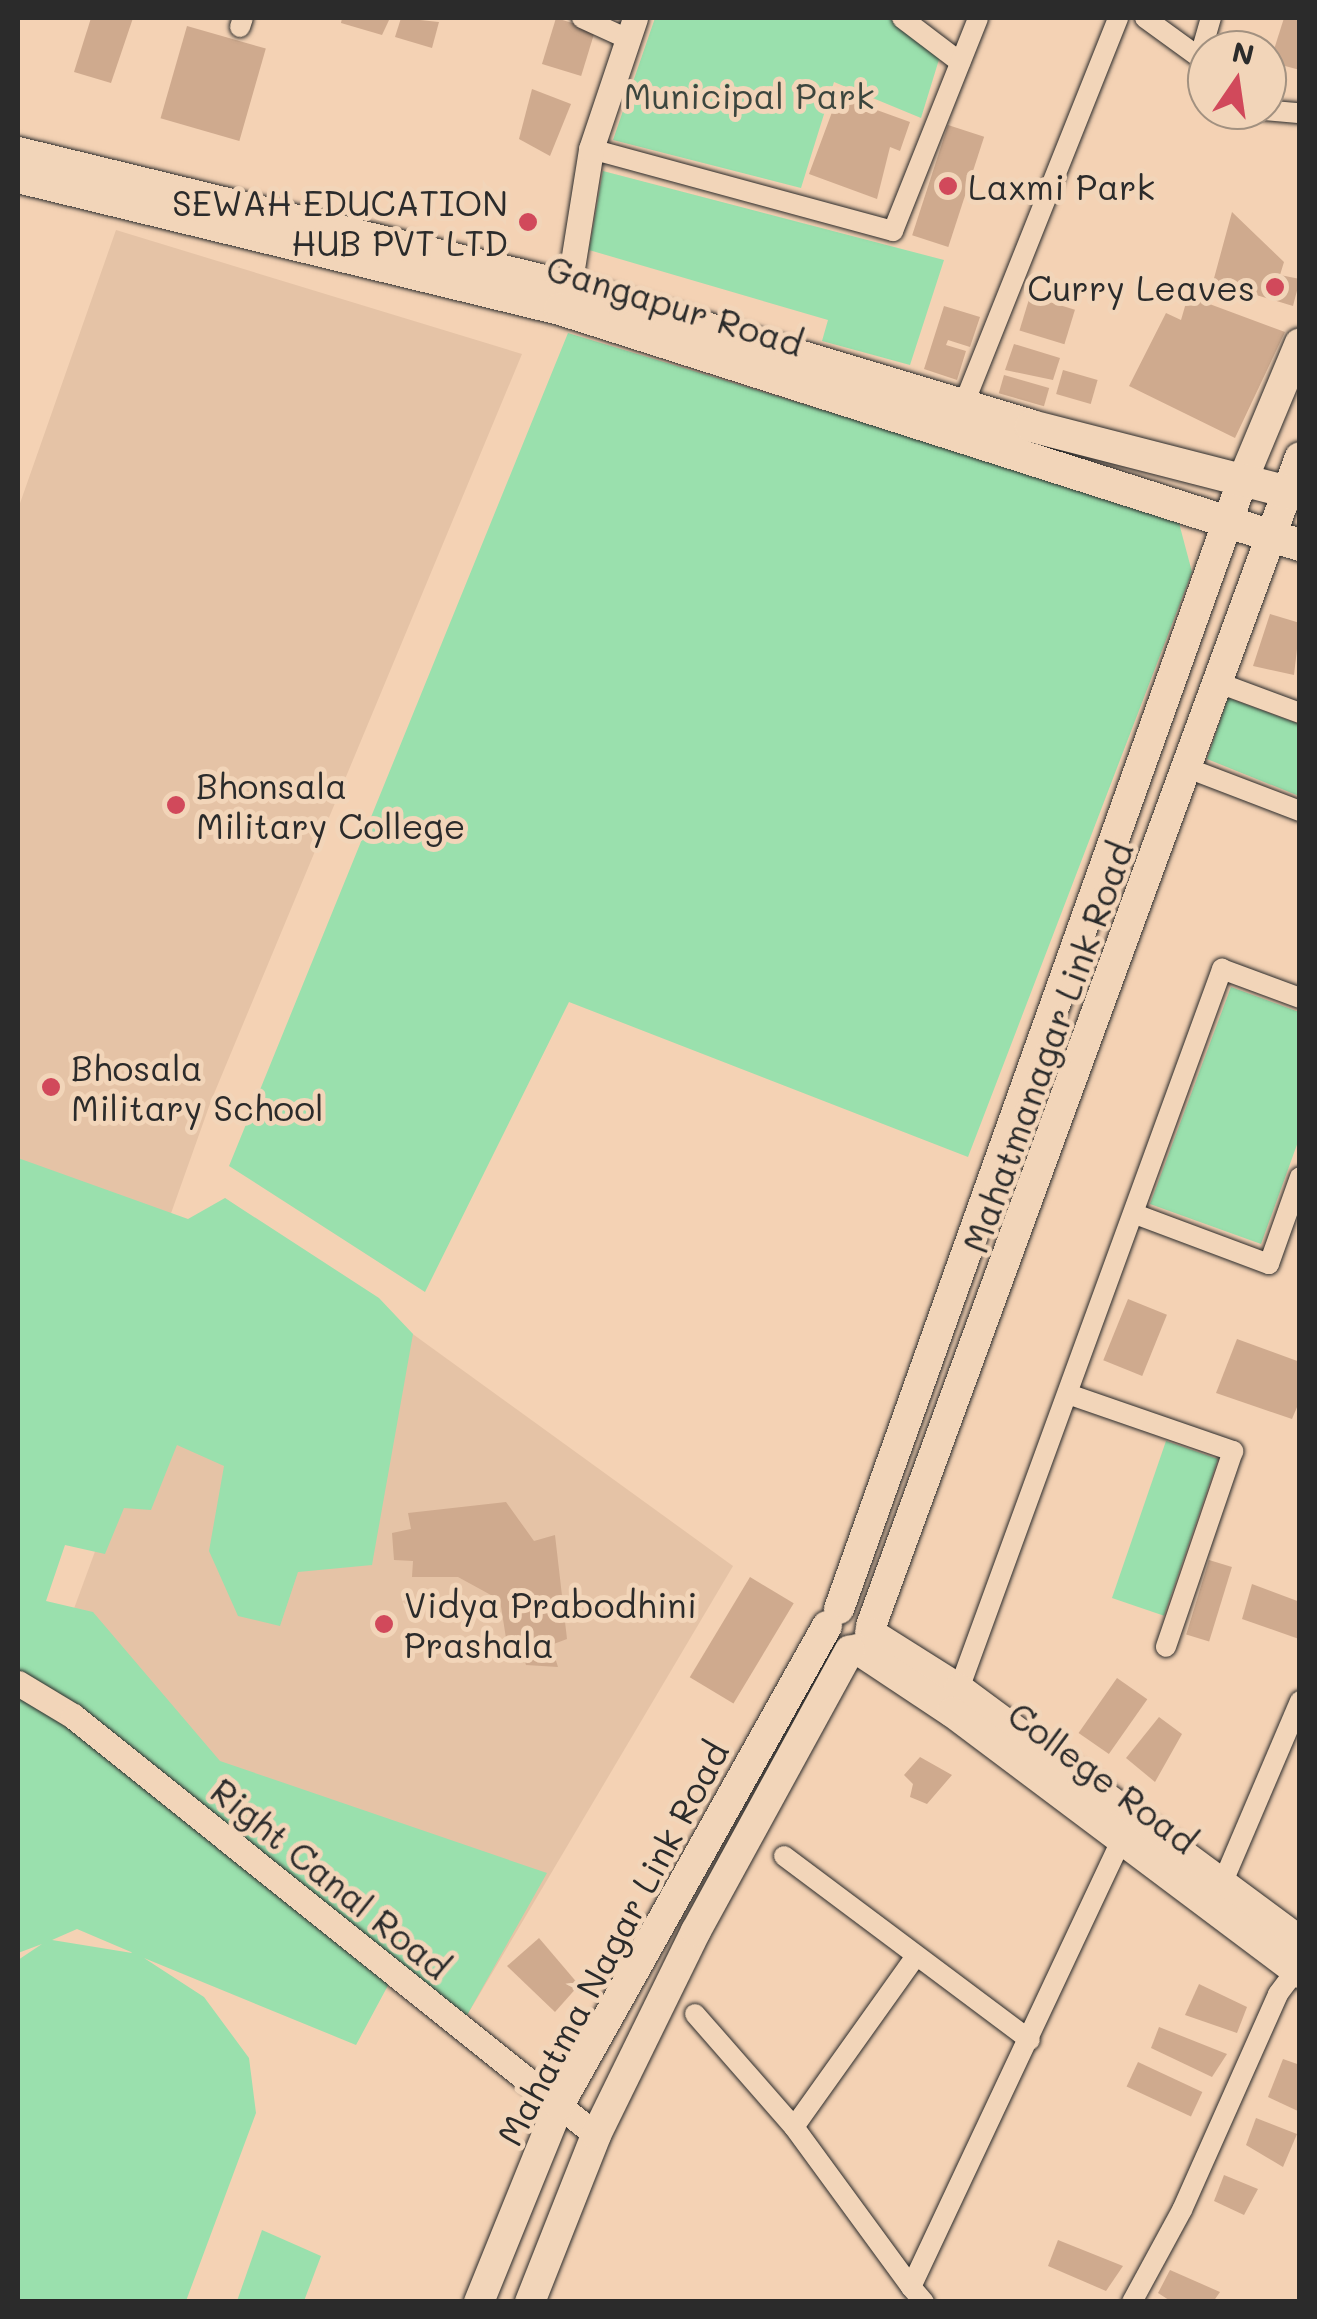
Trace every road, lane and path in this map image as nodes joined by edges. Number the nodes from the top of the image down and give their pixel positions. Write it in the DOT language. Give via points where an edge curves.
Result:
graph roads {
  1 [pos="582,18"];
  2 [pos="902,18"];
  3 [pos="978,18"];
  4 [pos="1118,18"];
  5 [pos="1145,18"];
  6 [pos="631,28"];
  7 [pos="1187,48"];
  8 [pos="960,62"];
  9 [pos="592,149"];
  10 [pos="18,153"];
  11 [pos="18,177"];
  12 [pos="569,287"];
  13 [pos="1300,342"];
  14 [pos="963,406"];
  15 [pos="1300,457"];
  16 [pos="1244,479"];
  17 [pos="1294,493"];
  18 [pos="1228,522"];
  19 [pos="1285,542"];
  20 [pos="1218,683"];
  21 [pos="1300,712"];
  22 [pos="1190,769"];
  23 [pos="1300,811"];
  24 [pos="1300,998"];
  25 [pos="1300,1177"];
  26 [pos="1135,1214"];
  27 [pos="1068,1394"];
  28 [pos="833,1618"];
  29 [pos="862,1639"];
  30 [pos="1166,1648"];
  31 [pos="18,1683"];
  32 [pos="959,1689"];
  33 [pos="1300,1701"];
  34 [pos="1294,1732"];
  35 [pos="1122,1838"];
  36 [pos="784,1856"];
  37 [pos="1222,1884"];
  38 [pos="916,1956"];
  39 [pos="1298,1961"];
  40 [pos="695,2014"];
  41 [pos="1030,2040"];
  42 [pos="559,2105"];
  43 [pos="794,2128"];
  44 [pos="596,2135"];
  45 [pos="917,2294"];
  46 [pos="479,2302"];
  47 [pos="530,2302"];
  48 [pos="1132,2302"];
  1 -- 6 [label="street"];
  2 -- 8 [label="street"];
  3 -- 8 [label="street"];
  4 -- 14 [label="street"];
  5 -- 7 [label="street"];
  6 -- 9 [label="street"];
  8 -- 9 [label="street" via="893,231"];
  9 -- 12 [label="street"];
  10 -- 12 [label="main road, Gangapur Road"];
  11 -- 18 [label="main road, Gangapur Road" via="560,310"];
  12 -- 14 [label="main road, Gangapur Road"];
  13 -- 16 [label="main road, Mahatmanagar Link Road"];
  14 -- 16 [label="main road, Gangapur Road"];
  15 -- 17 [label="main road, Mahatmanagar Link Road"];
  16 -- 17 [label="main road, Gangapur Road"];
  16 -- 18 [label="main road, Mahatmanagar Link Road"];
  17 -- 19 [label="main road, Mahatmanagar Link Road"];
  18 -- 19 [label="main road, Gangapur Road"];
  18 -- 28 [label="main road, Mahatmanagar Link Road"];
  19 -- 20 [label="main road, Mahatmanagar Link Road"];
  20 -- 21 [label="street"];
  20 -- 22 [label="main road, Mahatmanagar Link Road"];
  22 -- 23 [label="street"];
  22 -- 29 [label="main road, Mahatmanagar Link Road"];
  24 -- 26 [label="street" via="1222,970"];
  25 -- 26 [label="street" via="1269,1264"];
  26 -- 27 [label="street"];
  27 -- 30 [label="street" via="1233,1450"];
  27 -- 32 [label="street"];
  28 -- 29 [label="main road" via="836,1646"];
  28 -- 42 [label="main road, Mahatma Nagar Link Road"];
  29 -- 32 [label="main road, College Road"];
  29 -- 35 [label="main road, College Road"];
  29 -- 44 [label="main road, Mahatma Nagar Link Road" via="696,1931"];
  31 -- 42 [label="street, Right Canal Road" via="73,1716"];
  32 -- 37 [label="main road, College Road"];
  33 -- 34 [label="street"];
  34 -- 37 [label="street"];
  35 -- 39 [label="main road, College Road"];
  35 -- 41 [label="street"];
  36 -- 38 [label="street"];
  37 -- 39 [label="main road, College Road"];
  38 -- 41 [label="street"];
  38 -- 43 [label="street"];
  39 -- 48 [label="street"];
  40 -- 43 [label="street"];
  41 -- 45 [label="street"];
  42 -- 44 [label="street, Right Canal Road"];
  42 -- 46 [label="main road, Mahatma Nagar Link Road"];
  43 -- 45 [label="street"];
  44 -- 47 [label="main road, Mahatma Nagar Link Road"];
}
